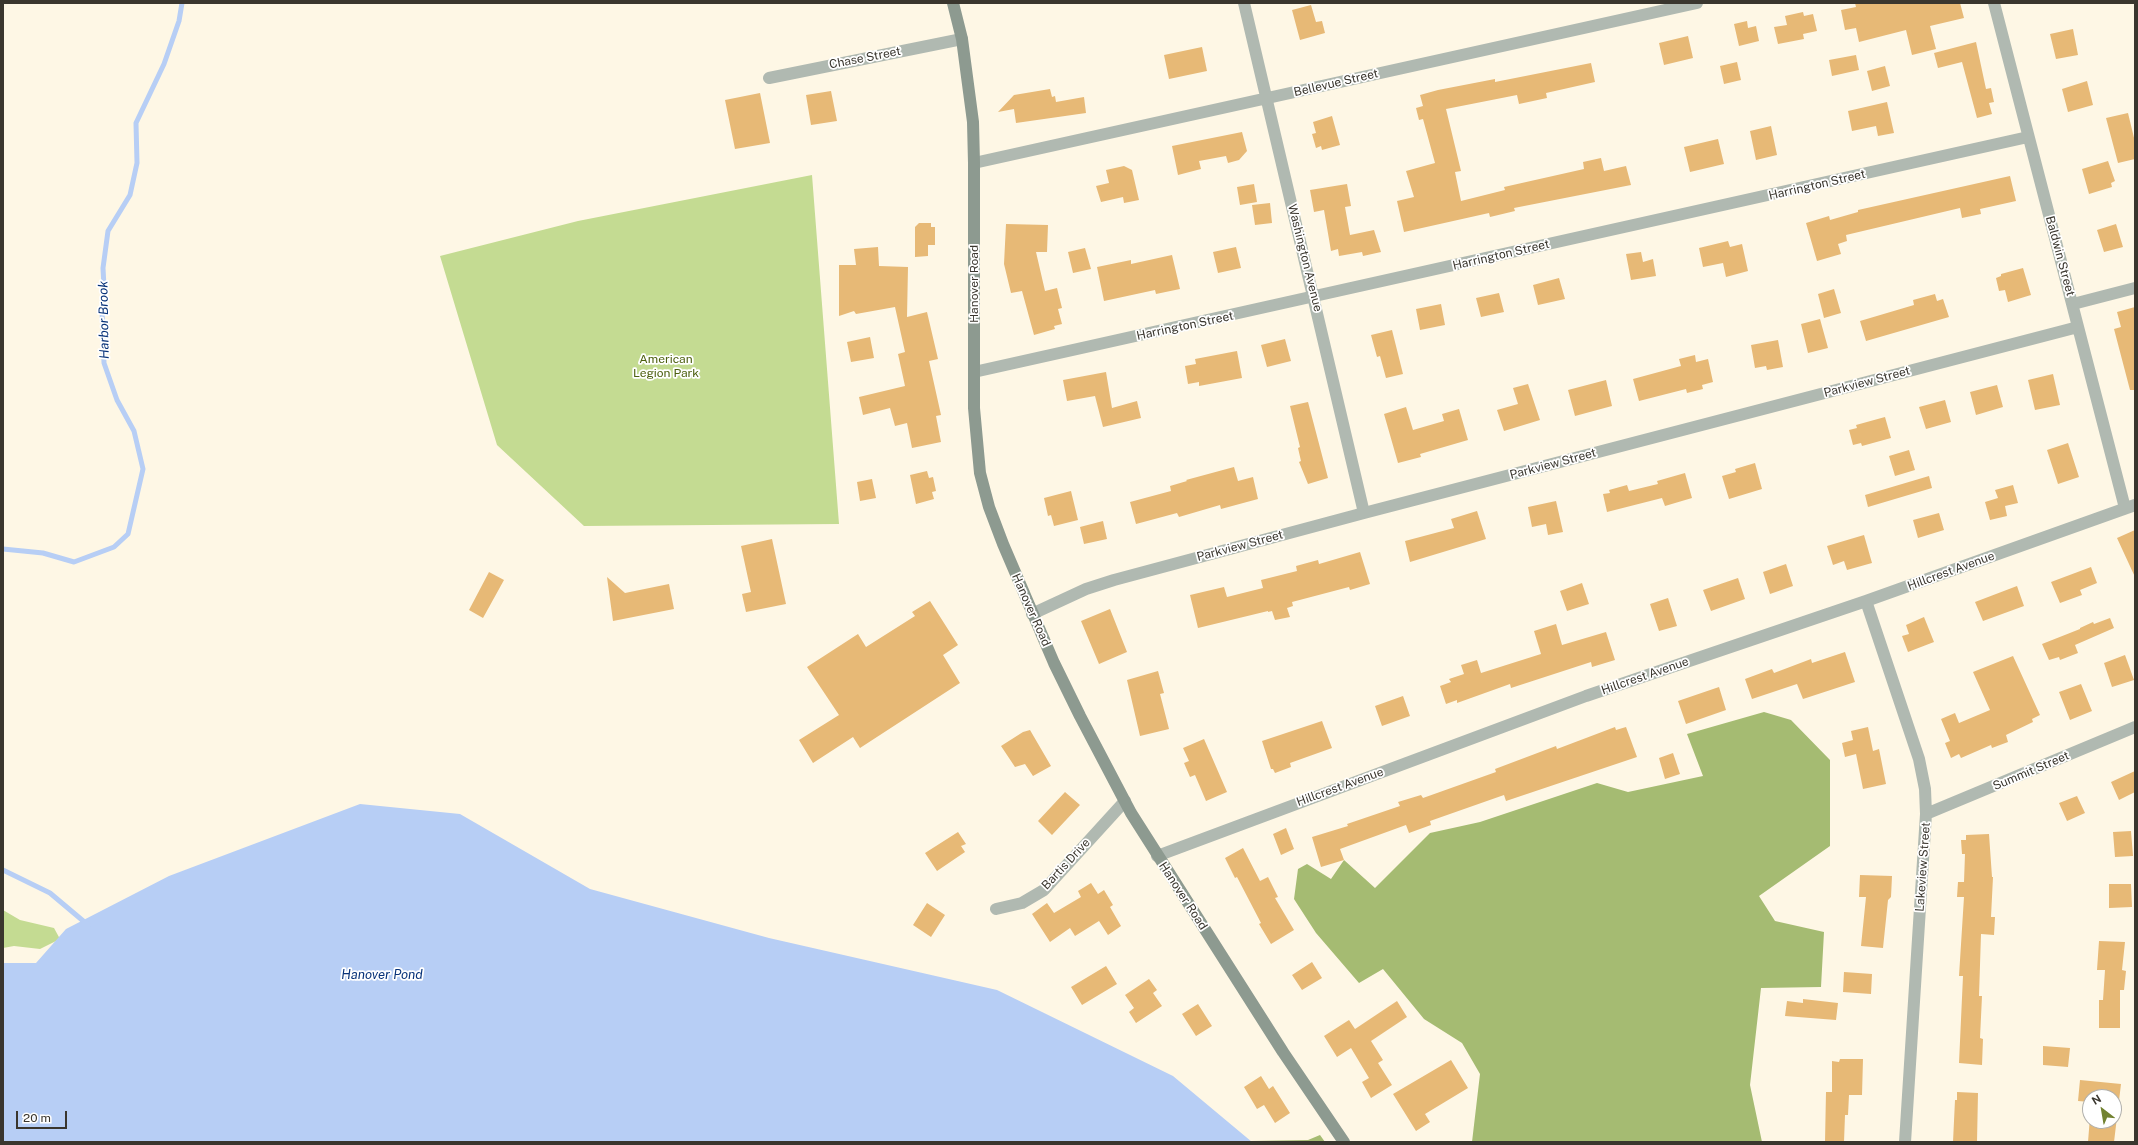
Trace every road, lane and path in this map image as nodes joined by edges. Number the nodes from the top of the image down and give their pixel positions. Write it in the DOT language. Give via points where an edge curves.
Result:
graph roads {
  1 [pos="953,3"];
  2 [pos="1244,3"];
  3 [pos="1698,3"];
  4 [pos="1994,3"];
  5 [pos="962,39"];
  6 [pos="769,78"];
  7 [pos="1266,99"];
  8 [pos="2028,137"];
  9 [pos="974,163"];
  10 [pos="2135,288"];
  11 [pos="1314,297"];
  12 [pos="2073,304"];
  13 [pos="2078,328"];
  14 [pos="974,372"];
  15 [pos="2130,507"];
  16 [pos="1364,513"];
  17 [pos="1866,601"];
  18 [pos="1032,614"];
  19 [pos="2135,727"];
  20 [pos="1125,802"];
  21 [pos="1926,814"];
  22 [pos="1157,856"];
  23 [pos="996,909"];
  24 [pos="1344,1142"];
  25 [pos="1905,1142"];
  1 -- 5 [label="main road, Hanover Road"];
  2 -- 7 [label="street, Washington Avenue"];
  3 -- 7 [label="street, Bellevue Street"];
  4 -- 8 [label="street, Baldwin Street"];
  5 -- 6 [label="street, Chase Street"];
  5 -- 9 [label="main road, Hanover Road"];
  7 -- 9 [label="street, Bellevue Street"];
  7 -- 11 [label="street, Washington Avenue"];
  8 -- 11 [label="street, Harrington Street"];
  8 -- 12 [label="street, Baldwin Street"];
  9 -- 14 [label="main road, Hanover Road"];
  10 -- 12 [label="street"];
  11 -- 14 [label="street, Harrington Street"];
  11 -- 16 [label="street, Washington Avenue"];
  12 -- 13 [label="street, Baldwin Street"];
  13 -- 15 [label="street, Baldwin Street"];
  13 -- 16 [label="street, Parkview Street"];
  14 -- 18 [label="main road, Hanover Road" via="974,408 980,473 989,507"];
  15 -- 17 [label="street, Hillcrest Avenue"];
  16 -- 18 [label="street, Parkview Street" via="1114,580 1086,589"];
  17 -- 21 [label="street, Lakeview Street" via="1919,759 1925,789"];
  17 -- 22 [label="street, Hillcrest Avenue" via="1593,694"];
  18 -- 20 [label="main road, Hanover Road" via="1080,716"];
  19 -- 21 [label="street, Summit Street"];
  20 -- 22 [label="main road, Hanover Road"];
  20 -- 23 [label="street, Bartis Drive" via="1044,890 1022,903"];
  21 -- 25 [label="street, Lakeview Street"];
  22 -- 24 [label="main road, Hanover Road"];
}
